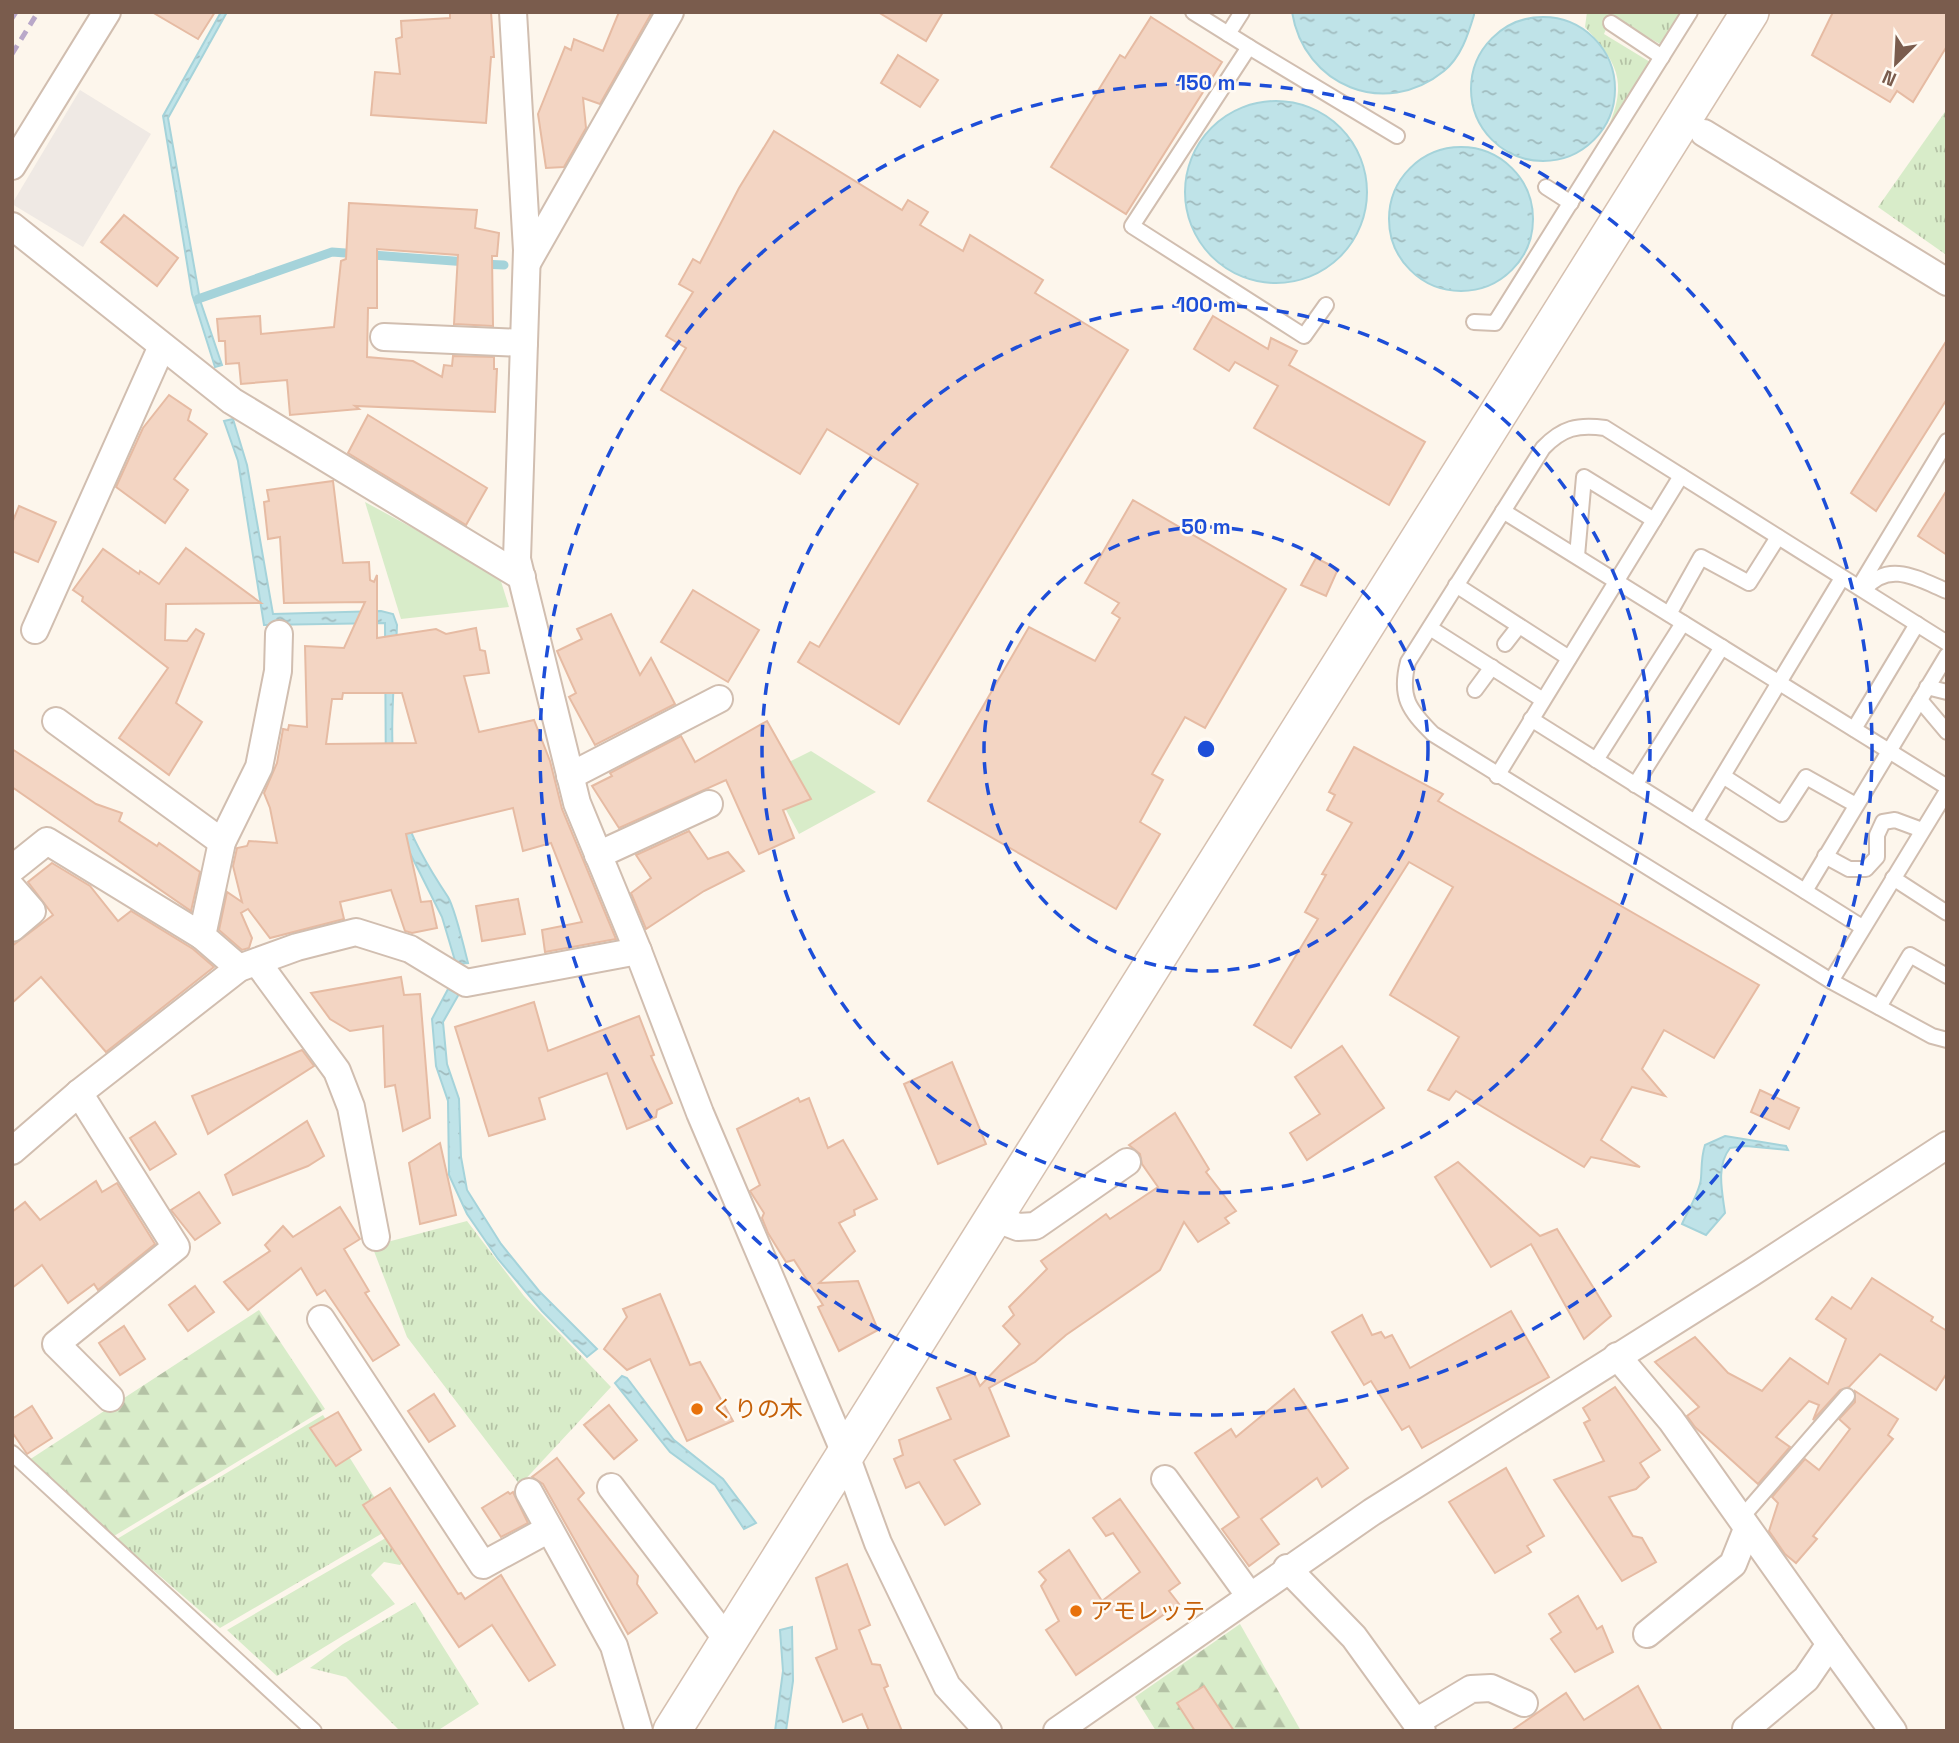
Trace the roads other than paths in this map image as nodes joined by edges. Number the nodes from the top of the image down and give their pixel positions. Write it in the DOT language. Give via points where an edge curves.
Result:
graph roads {
  1 [pos="107,12"];
  2 [pos="513,12"];
  3 [pos="670,12"];
  4 [pos="1193,12"];
  5 [pos="1242,12"];
  6 [pos="1690,12"];
  7 [pos="1750,12"];
  8 [pos="1611,23"];
  9 [pos="1228,34"];
  10 [pos="1248,47"];
  11 [pos="1662,57"];
  12 [pos="1704,133"];
  13 [pos="1397,136"];
  14 [pos="12,166"];
  15 [pos="1546,187"];
  16 [pos="1571,203"];
  17 [pos="12,226"];
  18 [pos="526,264"];
  19 [pos="1947,282"];
  20 [pos="1325,304"];
  21 [pos="1474,322"];
  22 [pos="384,337"];
  23 [pos="524,343"];
  24 [pos="162,346"];
  25 [pos="1947,441"];
  26 [pos="1681,476"];
  27 [pos="1503,511"];
  28 [pos="1654,520"];
  29 [pos="1778,537"];
  30 [pos="1577,556"];
  31 [pos="522,577"];
  32 [pos="1842,578"];
  33 [pos="1616,581"];
  34 [pos="1456,585"];
  35 [pos="1862,589"];
  36 [pos="1947,591"];
  37 [pos="1669,614"];
  38 [pos="1683,622"];
  39 [pos="1917,624"];
  40 [pos="1519,625"];
  41 [pos="1430,628"];
  42 [pos="34,630"];
  43 [pos="279,634"];
  44 [pos="1947,643"];
  45 [pos="1505,644"];
  46 [pos="1722,647"];
  47 [pos="1947,655"];
  48 [pos="1569,657"];
  49 [pos="1492,667"];
  50 [pos="1780,683"];
  51 [pos="1927,687"];
  52 [pos="1475,690"];
  53 [pos="1947,692"];
  54 [pos="719,699"];
  55 [pos="1543,699"];
  56 [pos="1920,700"];
  57 [pos="1531,719"];
  58 [pos="56,721"];
  59 [pos="1854,729"];
  60 [pos="1947,732"];
  61 [pos="1889,750"];
  62 [pos="1596,760"];
  63 [pos="1497,775"];
  64 [pos="570,776"];
  65 [pos="1723,776"];
  66 [pos="1635,785"];
  67 [pos="1947,789"];
  68 [pos="709,804"];
  69 [pos="1856,805"];
  70 [pos="1695,822"];
  71 [pos="1922,830"];
  72 [pos="222,842"];
  73 [pos="598,855"];
  74 [pos="1825,856"];
  75 [pos="12,869"];
  76 [pos="1893,878"];
  77 [pos="12,888"];
  78 [pos="1804,891"];
  79 [pos="1947,913"];
  80 [pos="1862,927"];
  81 [pos="12,928"];
  82 [pos="202,936"];
  83 [pos="638,951"];
  84 [pos="248,965"];
  85 [pos="1947,976"];
  86 [pos="1831,981"];
  87 [pos="1879,1007"];
  88 [pos="1947,1040"];
  89 [pos="79,1093"];
  90 [pos="1947,1145"];
  91 [pos="12,1151"];
  92 [pos="1127,1162"];
  93 [pos="992,1217"];
  94 [pos="376,1237"];
  95 [pos="321,1319"];
  96 [pos="1617,1356"];
  97 [pos="1847,1396"];
  98 [pos="110,1398"];
  99 [pos="12,1453"];
  100 [pos="845,1453"];
  101 [pos="1165,1479"];
  102 [pos="611,1486"];
  103 [pos="529,1492"];
  104 [pos="1745,1523"];
  105 [pos="549,1529"];
  106 [pos="1287,1568"];
  107 [pos="1249,1595"];
  108 [pos="1647,1634"];
  109 [pos="728,1641"];
  110 [pos="1830,1644"];
  111 [pos="1524,1703"];
  112 [pos="1419,1726"];
  113 [pos="1746,1729"];
  114 [pos="314,1731"];
  115 [pos="639,1731"];
  116 [pos="672,1731"];
  117 [pos="988,1731"];
  118 [pos="1056,1731"];
  119 [pos="1893,1731"];
  1 -- 14 [label="street"];
  2 -- 18 [label="street"];
  3 -- 18 [label="street"];
  4 -- 9 [label="lane"];
  5 -- 9 [label="lane"];
  6 -- 11 [label="lane"];
  7 -- 93 [label="street"];
  8 -- 11 [label="lane"];
  9 -- 10 [label="lane"];
  10 -- 13 [label="lane"];
  10 -- 20 [label="lane" via="1132,226 1304,336"];
  11 -- 16 [label="lane"];
  12 -- 19 [label="street"];
  15 -- 16 [label="lane"];
  16 -- 21 [label="lane" via="1495,323"];
  17 -- 24 [label="street"];
  18 -- 23 [label="street"];
  22 -- 23 [label="street"];
  23 -- 31 [label="street" via="517,559"];
  24 -- 31 [label="street" via="232,401"];
  24 -- 42 [label="street"];
  25 -- 35 [label="lane"];
  26 -- 27 [label="lane" via="1605,428 1574,426 1543,447"];
  26 -- 28 [label="lane"];
  26 -- 29 [label="lane"];
  27 -- 30 [label="lane"];
  27 -- 34 [label="lane"];
  28 -- 30 [label="lane" via="1584,477"];
  28 -- 33 [label="lane"];
  29 -- 32 [label="lane"];
  29 -- 37 [label="lane" via="1749,583 1701,558"];
  30 -- 33 [label="lane"];
  31 -- 64 [label="street"];
  32 -- 35 [label="lane"];
  32 -- 50 [label="lane"];
  33 -- 37 [label="lane"];
  33 -- 48 [label="lane"];
  34 -- 40 [label="lane"];
  34 -- 41 [label="lane"];
  35 -- 36 [label="lane" via="1873,579 1896,572"];
  35 -- 39 [label="lane"];
  37 -- 38 [label="lane"];
  38 -- 46 [label="lane"];
  38 -- 62 [label="lane"];
  39 -- 44 [label="lane"];
  39 -- 59 [label="lane"];
  40 -- 45 [label="lane"];
  40 -- 48 [label="lane"];
  41 -- 49 [label="lane"];
  41 -- 63 [label="lane" via="1408,663 1403,684 1407,702 1433,734"];
  43 -- 72 [label="street" via="278,671 259,767"];
  46 -- 50 [label="lane"];
  46 -- 66 [label="lane"];
  47 -- 51 [label="lane"];
  48 -- 55 [label="lane"];
  49 -- 52 [label="lane"];
  49 -- 55 [label="lane"];
  50 -- 59 [label="lane"];
  50 -- 65 [label="lane"];
  51 -- 53 [label="lane"];
  51 -- 56 [label="lane"];
  54 -- 64 [label="street"];
  55 -- 57 [label="lane"];
  56 -- 60 [label="lane"];
  56 -- 61 [label="lane"];
  57 -- 62 [label="lane"];
  57 -- 63 [label="lane"];
  58 -- 72 [label="street"];
  59 -- 61 [label="lane"];
  61 -- 67 [label="lane"];
  61 -- 69 [label="lane"];
  62 -- 66 [label="lane"];
  63 -- 86 [label="lane"];
  64 -- 73 [label="street"];
  65 -- 69 [label="lane" via="1782,814 1806,777"];
  65 -- 70 [label="lane"];
  66 -- 70 [label="lane"];
  67 -- 71 [label="lane"];
  68 -- 73 [label="street"];
  69 -- 74 [label="lane"];
  70 -- 78 [label="lane"];
  71 -- 74 [label="lane" via="1895,820 1883,822 1877,835 1877,857 1866,869 1849,869"];
  71 -- 76 [label="lane"];
  72 -- 82 [label="street"];
  73 -- 83 [label="street"];
  74 -- 78 [label="lane"];
  75 -- 82 [label="street" via="47,841"];
  76 -- 79 [label="lane"];
  76 -- 80 [label="lane"];
  77 -- 81 [label="street" via="32,911"];
  78 -- 80 [label="lane"];
  80 -- 86 [label="lane"];
  82 -- 84 [label="street"];
  83 -- 84 [label="street" via="466,984 410,949 356,932"];
  83 -- 100 [label="street" via="700,1113"];
  84 -- 89 [label="street"];
  84 -- 94 [label="street" via="337,1071 351,1107"];
  85 -- 87 [label="lane" via="1910,955"];
  86 -- 87 [label="lane"];
  87 -- 88 [label="lane"];
  89 -- 91 [label="street"];
  89 -- 98 [label="street" via="176,1247 56,1345"];
  90 -- 96 [label="street"];
  92 -- 93 [label="street" via="1035,1226 1018,1227"];
  93 -- 100 [label="street"];
  95 -- 105 [label="street" via="483,1565"];
  96 -- 104 [label="street" via="1671,1420"];
  96 -- 106 [label="street"];
  97 -- 104 [label="lane"];
  99 -- 114 [label="lane"];
  100 -- 109 [label="street"];
  100 -- 117 [label="street" via="878,1543 947,1686"];
  101 -- 107 [label="street"];
  102 -- 109 [label="street"];
  103 -- 105 [label="street"];
  104 -- 108 [label="street" via="1733,1564"];
  104 -- 110 [label="street"];
  105 -- 115 [label="street" via="614,1646"];
  106 -- 107 [label="street"];
  106 -- 112 [label="street" via="1354,1637"];
  107 -- 118 [label="street"];
  109 -- 116 [label="street"];
  110 -- 113 [label="street" via="1806,1679"];
  110 -- 119 [label="street"];
  111 -- 112 [label="street" via="1491,1688 1471,1689"];
}
